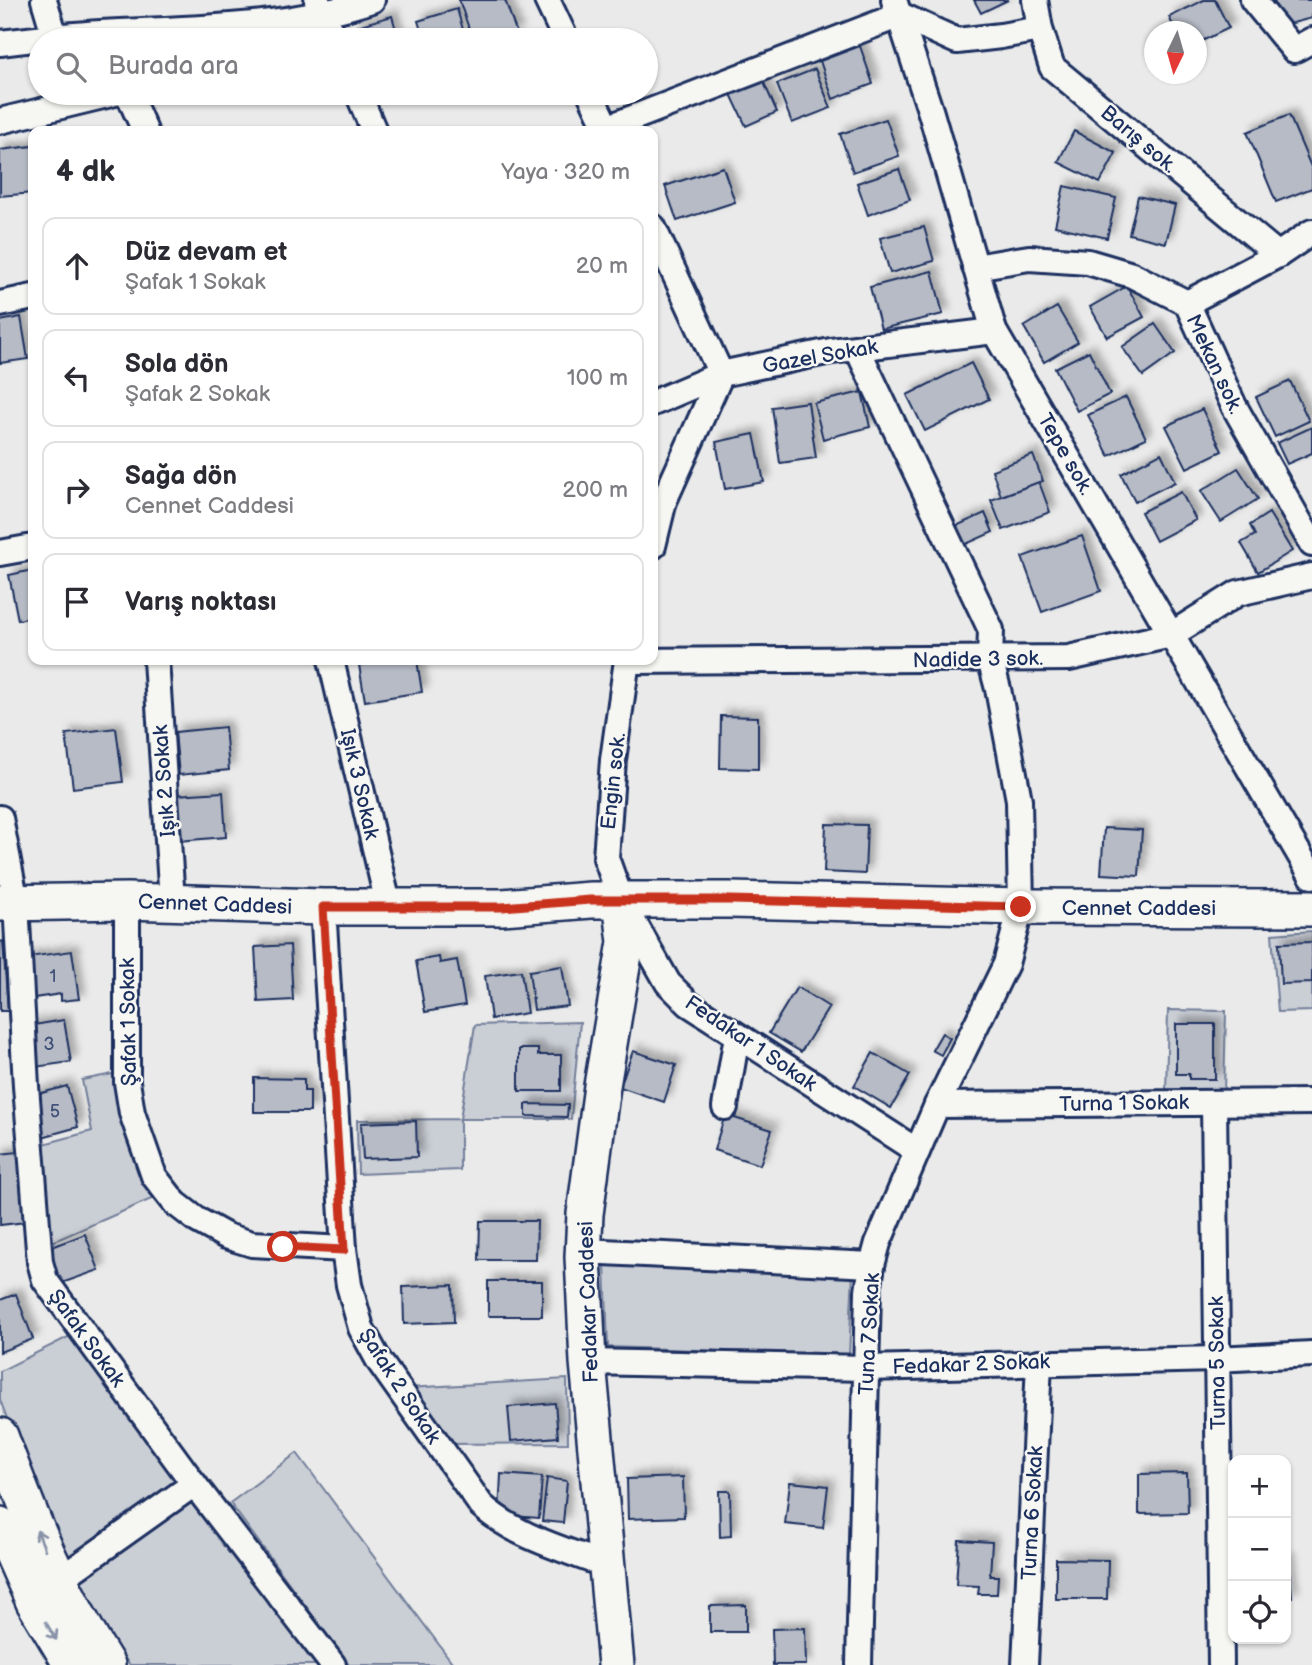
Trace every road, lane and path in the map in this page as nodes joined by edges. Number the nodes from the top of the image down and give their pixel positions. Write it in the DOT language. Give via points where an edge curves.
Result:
graph roads {
  1 [pos="44,0"];
  2 [pos="372,0"];
  3 [pos="547,0"];
  4 [pos="1035,0"];
  5 [pos="1253,0"];
  6 [pos="319,6"];
  7 [pos="897,7"];
  8 [pos="52,28"];
  9 [pos="212,28"];
  10 [pos="329,28"];
  11 [pos="560,28"];
  12 [pos="1040,29"];
  13 [pos="28,40"];
  14 [pos="0,43"];
  15 [pos="1303,45"];
  16 [pos="66,105"];
  17 [pos="133,105"];
  18 [pos="363,105"];
  19 [pos="595,105"];
  20 [pos="0,121"];
  21 [pos="143,126"];
  22 [pos="372,126"];
  23 [pos="603,126"];
  24 [pos="614,126"];
  25 [pos="1312,232"];
  26 [pos="658,238"];
  27 [pos="1279,255"];
  28 [pos="975,267"];
  29 [pos="28,298"];
  30 [pos="1187,303"];
  31 [pos="0,304"];
  32 [pos="994,331"];
  33 [pos="857,348"];
  34 [pos="721,374"];
  35 [pos="658,401"];
  36 [pos="658,526"];
  37 [pos="1312,544"];
  38 [pos="28,548"];
  39 [pos="0,553"];
  40 [pos="1312,576"];
  41 [pos="1171,635"];
  42 [pos="990,659"];
  43 [pos="658,660"];
  44 [pos="156,665"];
  45 [pos="332,665"];
  46 [pos="626,665"];
  47 [pos="0,818"];
  48 [pos="1312,876"];
  49 [pos="621,900"];
  50 [pos="127,901"];
  51 [pos="172,901"];
  52 [pos="8,903"];
  53 [pos="323,907"];
  54 [pos="1021,907"];
  55 [pos="389,908"];
  56 [pos="1312,908"];
  57 [pos="737,1036"];
  58 [pos="1312,1102"];
  59 [pos="1214,1103"];
  60 [pos="937,1105"];
  61 [pos="725,1107"];
  62 [pos="917,1152"];
  63 [pos="344,1250"];
  64 [pos="583,1251"];
  65 [pos="872,1265"];
  66 [pos="1312,1354"];
  67 [pos="1216,1359"];
  68 [pos="588,1362"];
  69 [pos="1039,1362"];
  70 [pos="866,1368"];
  71 [pos="0,1436"];
  72 [pos="194,1484"];
  73 [pos="0,1525"];
  74 [pos="605,1565"];
  75 [pos="59,1580"];
  76 [pos="72,1665"];
  77 [pos="107,1665"];
  78 [pos="333,1665"];
  79 [pos="616,1665"];
  80 [pos="859,1665"];
  81 [pos="1025,1665"];
  82 [pos="1221,1665"];
  1 -- 8 [label="street"];
  2 -- 6 [label="street"];
  3 -- 11 [label="street"];
  4 -- 12 [label="street, Barış sok."];
  5 -- 15 [label="street"];
  6 -- 9 [label="street"];
  6 -- 10 [label="street"];
  7 -- 12 [label="street" via="957,41"];
  7 -- 24 [label="street"];
  7 -- 28 [label="street, Tepe sok."];
  12 -- 27 [label="street, Barış sok." via="1052,67"];
  13 -- 14 [label="street"];
  16 -- 20 [label="street"];
  17 -- 21 [label="street"];
  18 -- 22 [label="street"];
  19 -- 23 [label="street"];
  25 -- 27 [label="street"];
  26 -- 34 [label="street"];
  27 -- 30 [label="street"];
  28 -- 30 [label="street, Mekan sok." via="1029,258 1088,262 1132,275"];
  28 -- 32 [label="street, Tepe sok."];
  29 -- 31 [label="street"];
  30 -- 37 [label="street, Mekan sok." via="1234,407"];
  32 -- 33 [label="street, Gazel Sokak"];
  32 -- 41 [label="street, Tepe sok."];
  33 -- 34 [label="street, Gazel Sokak"];
  33 -- 42 [label="street, Tuna 7 Sokak" via="991,630"];
  34 -- 35 [label="street, Gazel Sokak"];
  34 -- 36 [label="street" via="664,501"];
  38 -- 39 [label="street"];
  40 -- 41 [label="street, Nadide 3 sok." via="1238,593"];
  41 -- 42 [label="street, Nadide 3 sok." via="1069,658"];
  41 -- 48 [label="street, Tepe sok."];
  42 -- 43 [label="street, Nadide 3 sok."];
  42 -- 54 [label="street, Tuna 7 Sokak" via="1019,800"];
  44 -- 51 [label="street, Işık 2 Sokak"];
  45 -- 55 [label="street, Işık 3 Sokak"];
  46 -- 49 [label="street, Engin sok." via="606,859"];
  47 -- 52 [label="street, Şafak Sokak"];
  49 -- 54 [label="street, Cennet Caddesi"];
  49 -- 55 [label="street, Cennet Caddesi"];
  49 -- 57 [label="street, Fedakar 1 Sokak" via="668,983 689,1004"];
  49 -- 64 [label="street, Fedakar Caddesi" via="626,942 602,1086"];
  50 -- 51 [label="street, Cennet Caddesi"];
  50 -- 52 [label="street, Cennet Caddesi"];
  50 -- 63 [label="street, Şafak 1 Sokak" via="127,1082 153,1176 176,1203 226,1236 252,1244"];
  51 -- 53 [label="street, Cennet Caddesi"];
  52 -- 72 [label="street, Şafak Sokak" via="45,1280"];
  53 -- 55 [label="street, Cennet Caddesi"];
  53 -- 63 [label="street, Şafak 2 Sokak"];
  54 -- 56 [label="street, Cennet Caddesi"];
  54 -- 60 [label="street, Tuna 7 Sokak" via="1006,964"];
  57 -- 61 [label="street"];
  57 -- 62 [label="street, Fedakar 1 Sokak"];
  58 -- 59 [label="street, Turna 1 Sokak"];
  59 -- 60 [label="street, Turna 1 Sokak"];
  59 -- 67 [label="street, Turna 5 Sokak"];
  60 -- 62 [label="street, Tuna 7 Sokak"];
  62 -- 65 [label="street, Tuna 7 Sokak"];
  63 -- 74 [label="street, Şafak 2 Sokak" via="353,1304 367,1339 481,1505 517,1530"];
  64 -- 65 [label="street"];
  64 -- 68 [label="street, Fedakar Caddesi"];
  65 -- 70 [label="street, Tuna 7 Sokak"];
  66 -- 67 [label="street, Fedakar 2 Sokak"];
  67 -- 69 [label="street, Fedakar 2 Sokak"];
  67 -- 82 [label="street, Turna 5 Sokak"];
  68 -- 70 [label="street, Fedakar 2 Sokak"];
  68 -- 74 [label="street, Fedakar Caddesi"];
  69 -- 70 [label="street, Fedakar 2 Sokak"];
  69 -- 81 [label="street, Turna 6 Sokak"];
  70 -- 80 [label="street, Tuna 7 Sokak"];
  75 -- 71 [label="street, one-way"];
  72 -- 75 [label="street"];
  72 -- 78 [label="street, Şafak Sokak"];
  73 -- 76 [label="street, one-way" via="34,1602"];
  74 -- 79 [label="street, Fedakar Caddesi"];
  75 -- 77 [label="street"];
}
